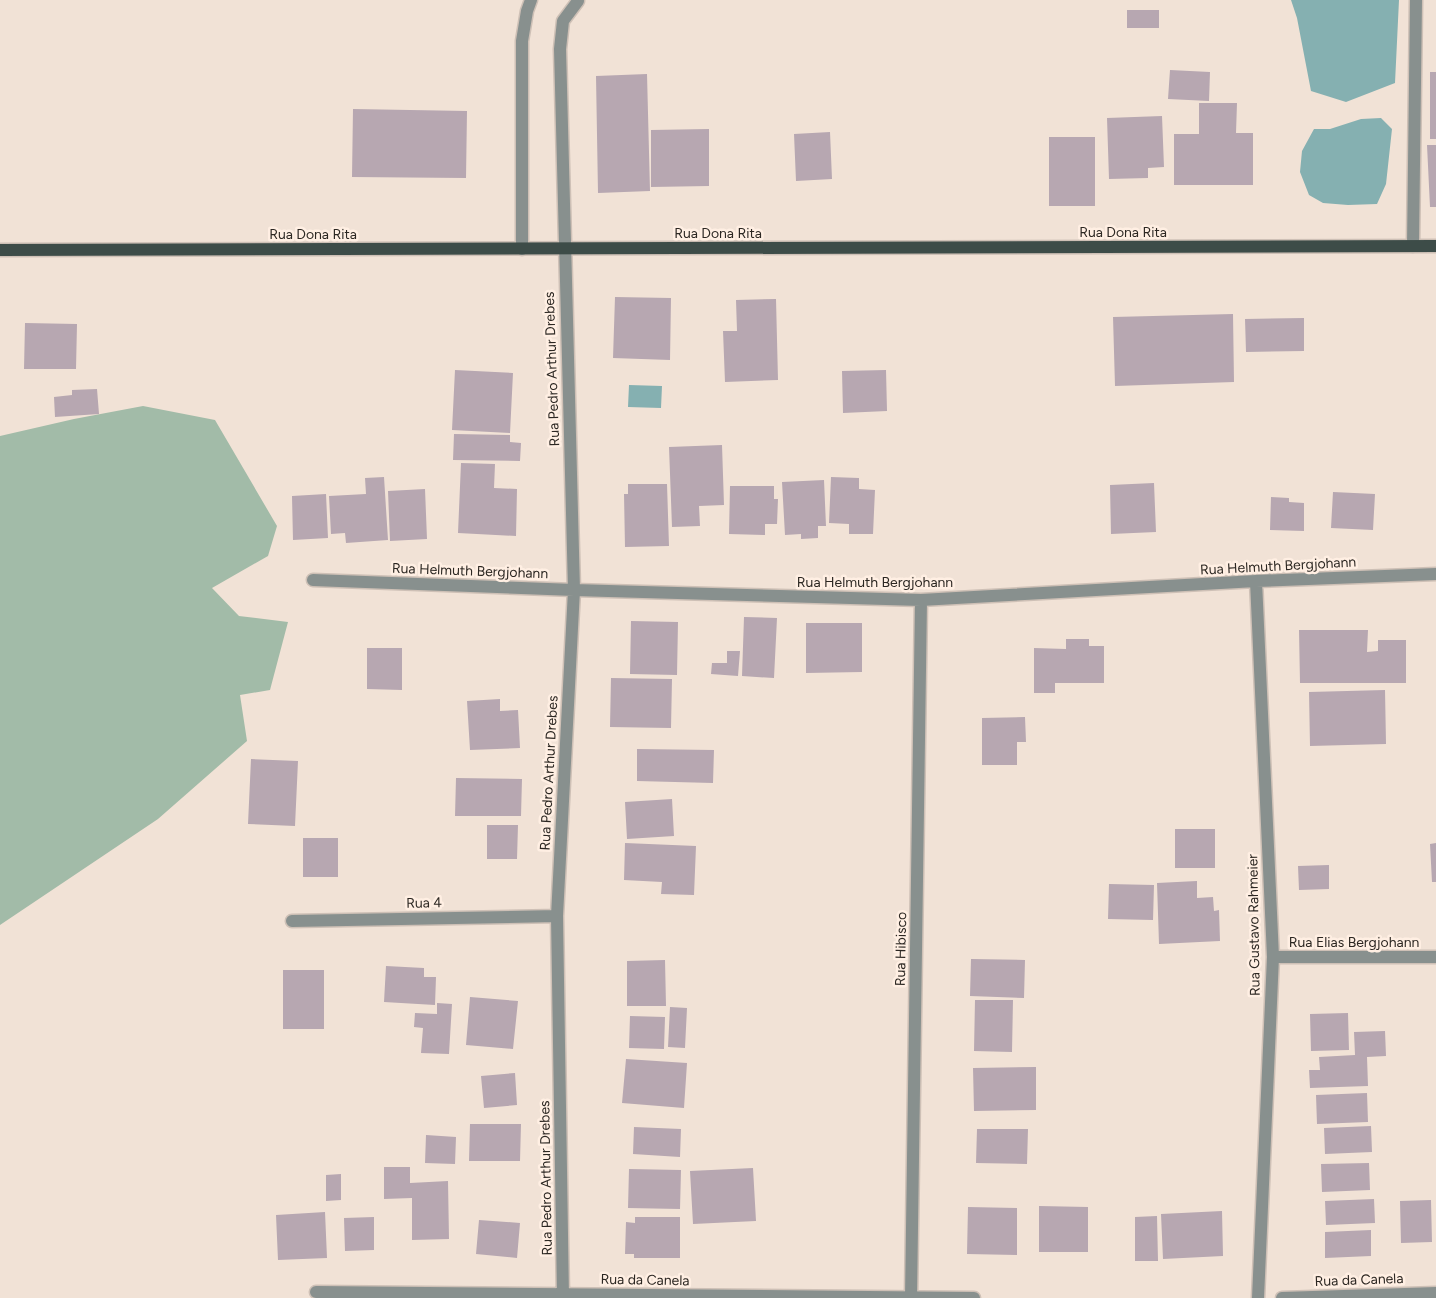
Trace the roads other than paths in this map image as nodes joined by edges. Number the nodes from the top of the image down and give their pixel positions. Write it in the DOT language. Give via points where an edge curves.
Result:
graph roads {
  1 [pos="531,0"];
  2 [pos="577,0"];
  3 [pos="1416,0"];
  4 [pos="1413,246"];
  5 [pos="1436,246"];
  6 [pos="522,249"];
  7 [pos="564,249"];
  8 [pos="0,250"];
  9 [pos="1436,574"];
  10 [pos="313,580"];
  11 [pos="1256,581"];
  12 [pos="574,590"];
  13 [pos="921,600"];
  14 [pos="557,916"];
  15 [pos="292,921"];
  16 [pos="1436,957"];
  17 [pos="1272,958"];
  18 [pos="316,1292"];
  19 [pos="1436,1293"];
  20 [pos="563,1296"];
  21 [pos="912,1298"];
  22 [pos="974,1298"];
  23 [pos="1258,1298"];
  24 [pos="1282,1298"];
  1 -- 6 [label="street" via="522,40"];
  2 -- 7 [label="street, Rua Pedro Arthur Drebes" via="563,21 560,49"];
  3 -- 4 [label="street"];
  4 -- 5 [label="main road, Rua Dona Rita"];
  4 -- 7 [label="main road, Rua Dona Rita"];
  6 -- 7 [label="main road, Rua Dona Rita"];
  6 -- 8 [label="main road, Rua Dona Rita"];
  7 -- 12 [label="street, Rua Pedro Arthur Drebes"];
  9 -- 11 [label="street, Rua Helmuth Bergjohann"];
  10 -- 12 [label="street, Rua Helmuth Bergjohann"];
  11 -- 13 [label="street, Rua Helmuth Bergjohann"];
  11 -- 17 [label="street, Rua Gustavo Rahmeier"];
  12 -- 13 [label="street, Rua Helmuth Bergjohann"];
  12 -- 14 [label="street, Rua Pedro Arthur Drebes"];
  13 -- 21 [label="street, Rua Hibisco"];
  14 -- 15 [label="street, Rua 4"];
  14 -- 20 [label="street, Rua Pedro Arthur Drebes"];
  16 -- 17 [label="street, Rua Elias Bergjohann"];
  17 -- 23 [label="street, Rua Gustavo Rahmeier"];
  18 -- 20 [label="street, Rua da Canela"];
  19 -- 24 [label="street, Rua da Canela"];
  20 -- 21 [label="street, Rua da Canela"];
  21 -- 22 [label="street, Rua da Canela"];
}
